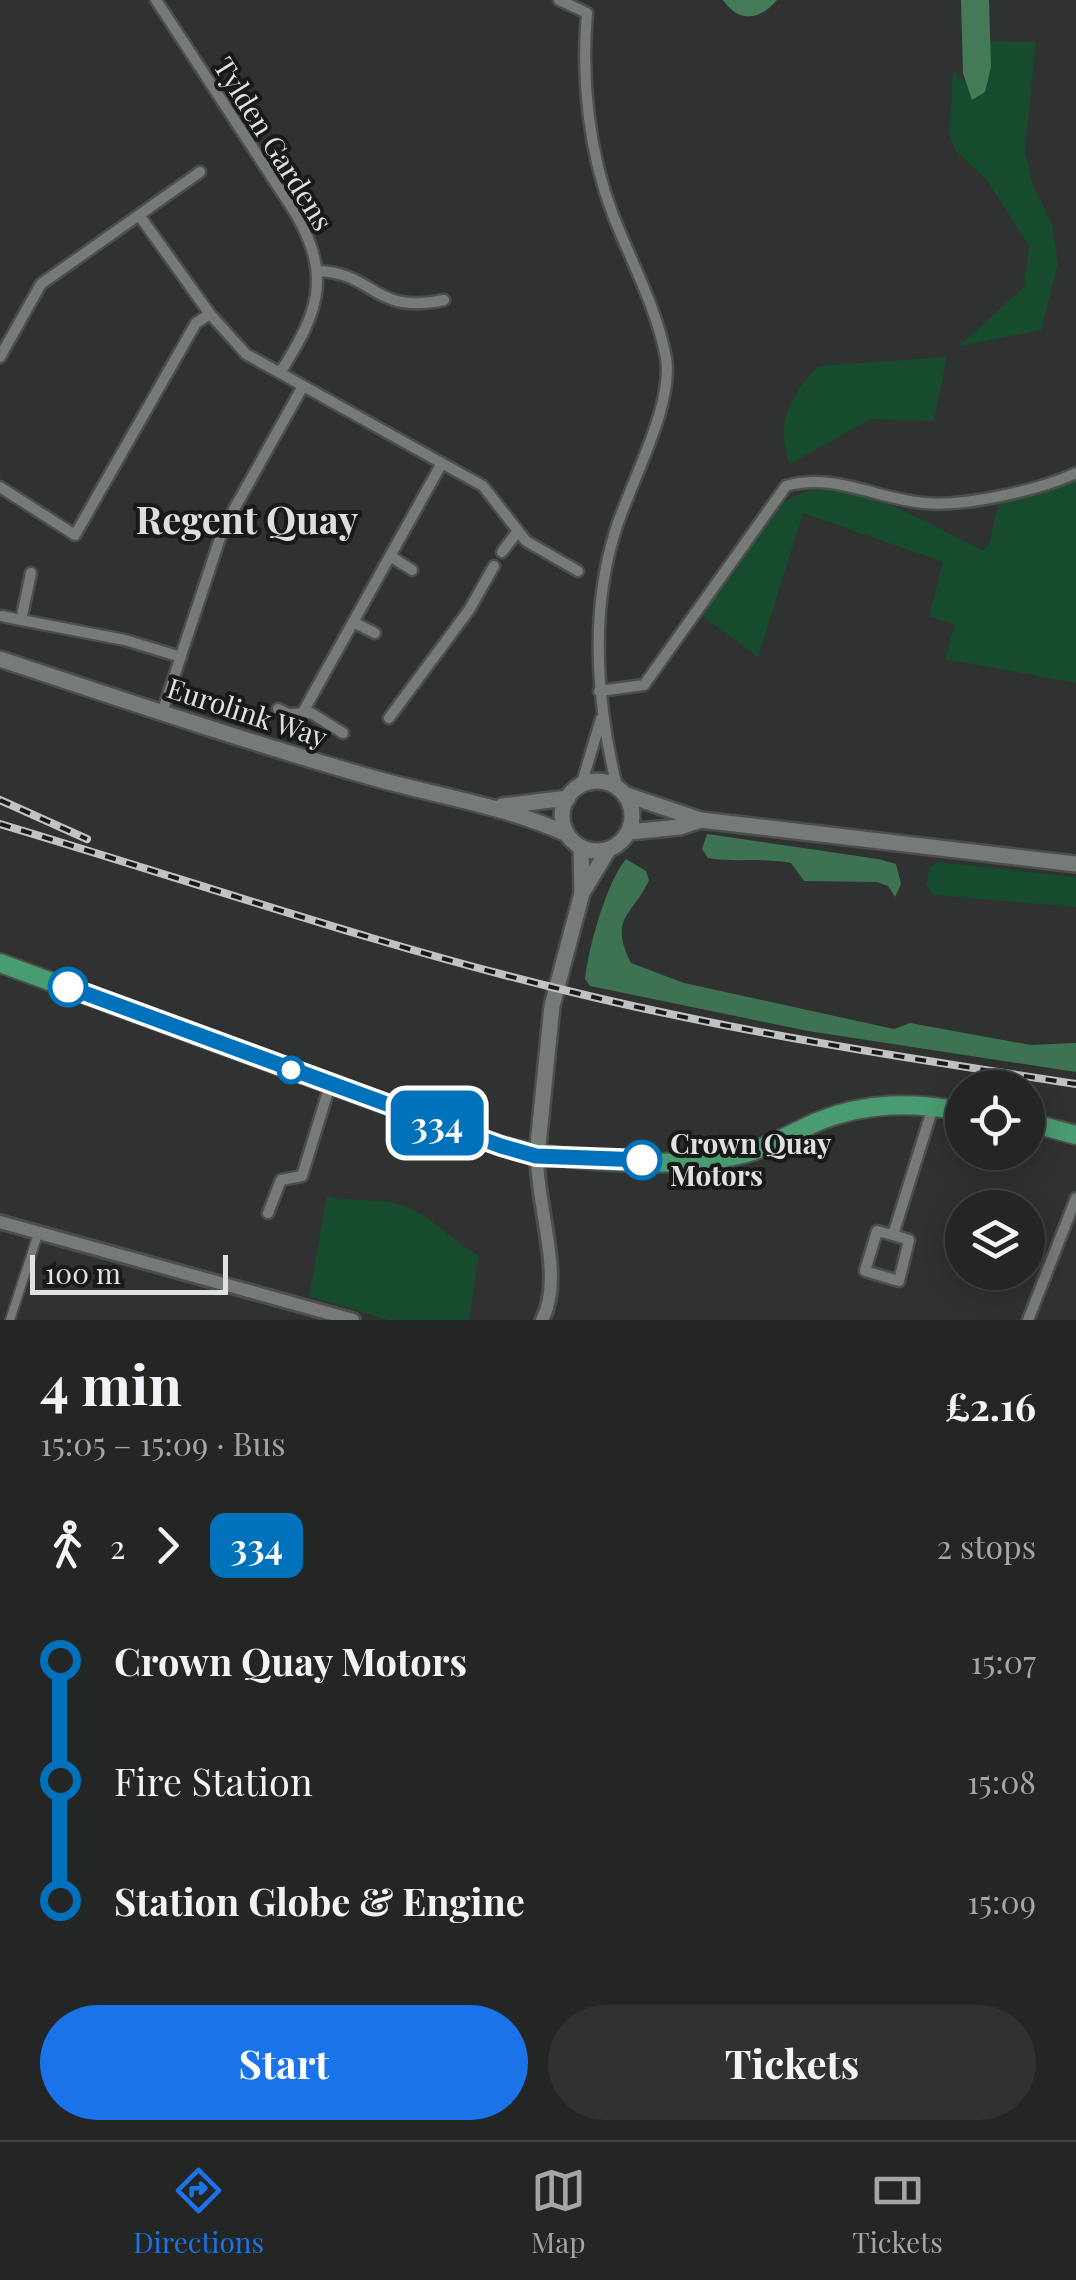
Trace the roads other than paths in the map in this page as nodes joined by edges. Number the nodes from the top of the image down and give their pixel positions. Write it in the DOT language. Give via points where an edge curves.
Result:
graph roads {
  1 [pos="156,0"];
  2 [pos="559,0"];
  3 [pos="200,172"];
  4 [pos="139,215"];
  5 [pos="318,272"];
  6 [pos="444,300"];
  7 [pos="210,314"];
  8 [pos="0,357"];
  9 [pos="280,373"];
  10 [pos="303,386"];
  11 [pos="442,463"];
  12 [pos="1076,473"];
  13 [pos="0,487"];
  14 [pos="518,531"];
  15 [pos="502,552"];
  16 [pos="390,556"];
  17 [pos="494,566"];
  18 [pos="412,570"];
  19 [pos="578,570"];
  20 [pos="32,572"];
  21 [pos="2,616"];
  22 [pos="21,620"];
  23 [pos="353,622"];
  24 [pos="376,633"];
  25 [pos="181,657"];
  26 [pos="0,659"];
  27 [pos="599,691"];
  28 [pos="278,709"];
  29 [pos="303,712"];
  30 [pos="162,713"];
  31 [pos="390,718"];
  32 [pos="602,718"];
  33 [pos="343,733"];
  34 [pos="581,786"];
  35 [pos="620,791"];
  36 [pos="568,798"];
  37 [pos="482,807"];
  38 [pos="701,820"];
  39 [pos="629,832"];
  40 [pos="567,834"];
  41 [pos="581,847"];
  42 [pos="608,850"];
  43 [pos="1076,864"];
  44 [pos="582,893"];
  45 [pos="0,963"];
  46 [pos="330,1086"];
  47 [pos="934,1106"];
  48 [pos="945,1108"];
  49 [pos="1045,1127"];
  50 [pos="1076,1135"];
  51 [pos="536,1156"];
  52 [pos="1076,1199"];
  53 [pos="268,1212"];
  54 [pos="0,1222"];
  55 [pos="40,1232"];
  56 [pos="893,1235"];
  57 [pos="318,1314"];
  58 [pos="10,1320"];
  59 [pos="353,1320"];
  60 [pos="542,1320"];
  61 [pos="1028,1320"];
  1 -- 5 [label="street, Tylden Gardens" via="296,214"];
  2 -- 27 [label="street" via="587,13 585,76 596,159 666,360 662,398 608,558"];
  3 -- 4 [label="street"];
  4 -- 7 [label="street"];
  4 -- 8 [label="street" via="41,284"];
  5 -- 6 [label="street" via="343,274 395,304"];
  5 -- 9 [label="street, Tylden Gardens" via="310,322"];
  7 -- 9 [label="street" via="234,345"];
  7 -- 13 [label="street" via="196,323 76,536"];
  9 -- 10 [label="street"];
  10 -- 11 [label="street"];
  10 -- 25 [label="street" via="223,529"];
  11 -- 14 [label="street" via="494,495"];
  11 -- 16 [label="street"];
  12 -- 27 [label="street" via="997,495 928,504 832,482 786,486 644,686"];
  14 -- 15 [label="street"];
  14 -- 19 [label="street"];
  16 -- 18 [label="street"];
  16 -- 23 [label="street"];
  17 -- 31 [label="street"];
  20 -- 22 [label="street"];
  21 -- 22 [label="street"];
  22 -- 25 [label="street"];
  23 -- 24 [label="street"];
  23 -- 29 [label="street"];
  25 -- 30 [label="street"];
  26 -- 30 [label="main road, Eurolink Way"];
  27 -- 32 [label="street"];
  28 -- 29 [label="street"];
  29 -- 33 [label="street"];
  30 -- 37 [label="main road, Eurolink Way"];
  32 -- 34 [label="street"];
  32 -- 35 [label="street"];
  34 -- 35 [label="main road" via="599,782"];
  34 -- 36 [label="main road"];
  35 -- 38 [label="main road"];
  35 -- 39 [label="main road" via="632,812"];
  36 -- 37 [label="main road, Eurolink Way"];
  36 -- 40 [label="main road" via="562,816"];
  37 -- 40 [label="main road, Eurolink Way" via="534,818"];
  38 -- 39 [label="main road"];
  38 -- 43 [label="main road"];
  39 -- 42 [label="main road"];
  40 -- 41 [label="main road"];
  41 -- 42 [label="main road"];
  41 -- 44 [label="main road"];
  42 -- 44 [label="main road"];
  44 -- 51 [label="main road" via="552,1006"];
  45 -- 46 [label="main road"];
  46 -- 51 [label="main road"];
  46 -- 53 [label="street" via="302,1176 282,1180"];
  47 -- 48 [label="main road"];
  47 -- 51 [label="main road" via="867,1106 758,1150 690,1162"];
  47 -- 56 [label="street"];
  49 -- 50 [label="main road"];
  51 -- 60 [label="street" via="553,1281"];
  52 -- 61 [label="street"];
  54 -- 55 [label="street"];
  55 -- 57 [label="street"];
  55 -- 58 [label="street"];
  56 -- 56 [label="street" via="877,1230 865,1270 900,1281 908,1240"];
  57 -- 59 [label="street"];
}
